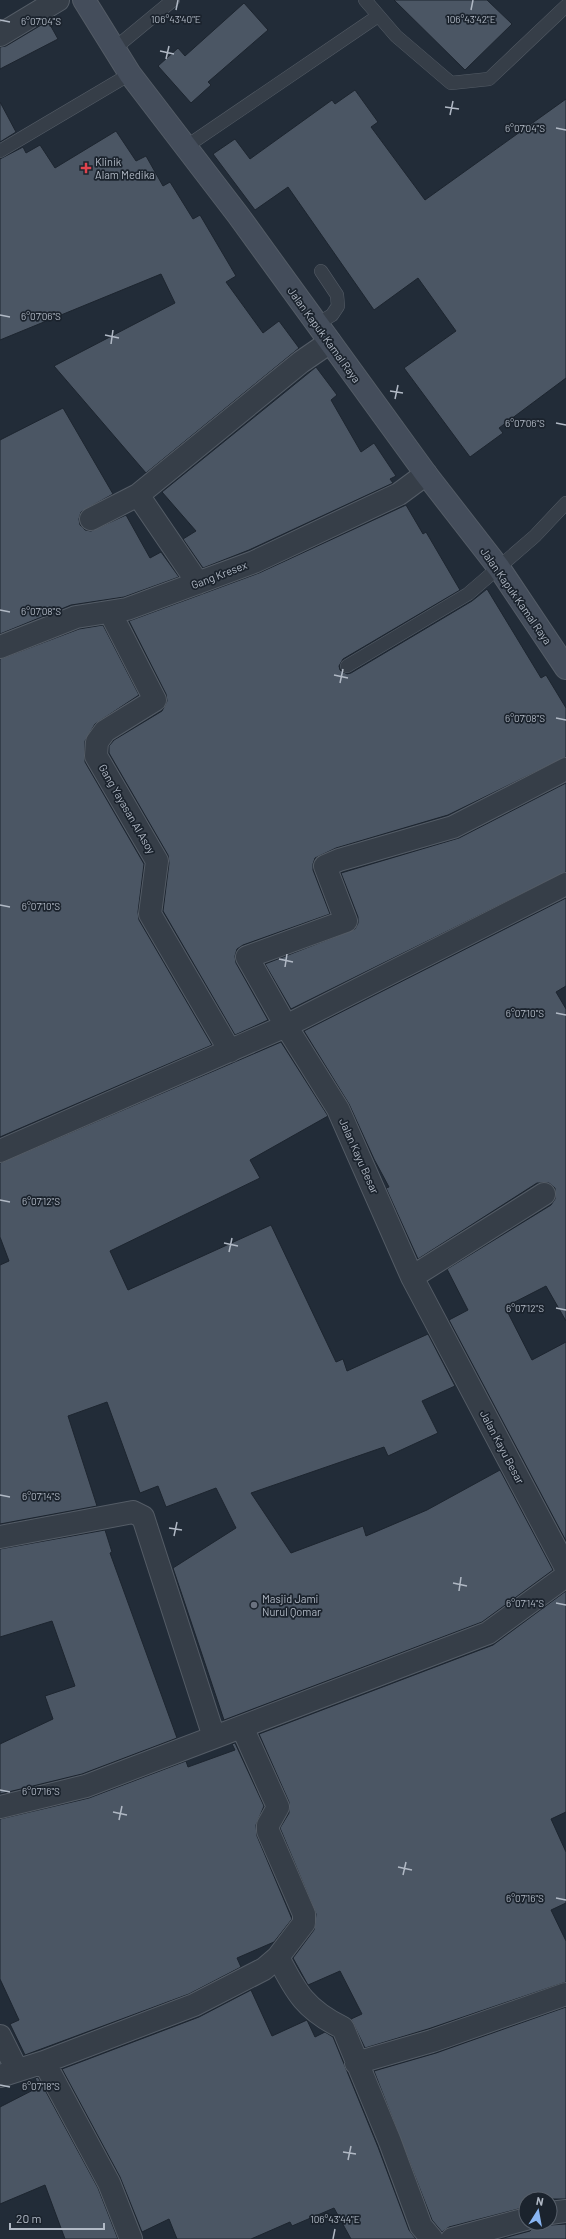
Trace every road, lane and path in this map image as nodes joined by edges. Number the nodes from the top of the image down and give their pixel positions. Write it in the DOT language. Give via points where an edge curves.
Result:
graph roads {
  1 [pos="58,0"];
  2 [pos="84,0"];
  3 [pos="173,0"];
  4 [pos="365,0"];
  5 [pos="566,6"];
  6 [pos="378,16"];
  7 [pos="0,35"];
  8 [pos="115,48"];
  9 [pos="130,74"];
  10 [pos="187,146"];
  11 [pos="0,151"];
  12 [pos="321,271"];
  13 [pos="317,324"];
  14 [pos="330,342"];
  15 [pos="426,474"];
  16 [pos="138,495"];
  17 [pos="566,503"];
  18 [pos="91,519"];
  19 [pos="499,568"];
  20 [pos="198,583"];
  21 [pos="110,612"];
  22 [pos="0,647"];
  23 [pos="347,666"];
  24 [pos="566,668"];
  25 [pos="566,769"];
  26 [pos="566,884"];
  27 [pos="286,1026"];
  28 [pos="230,1051"];
  29 [pos="0,1151"];
  30 [pos="544,1194"];
  31 [pos="412,1278"];
  32 [pos="0,1537"];
  33 [pos="566,1568"];
  34 [pos="566,1576"];
  35 [pos="242,1727"];
  36 [pos="214,1737"];
  37 [pos="0,1807"];
  38 [pos="278,1957"];
  39 [pos="566,1994"];
  40 [pos="0,2036"];
  41 [pos="44,2062"];
  42 [pos="356,2063"];
  43 [pos="8,2073"];
  44 [pos="518,2221"];
  45 [pos="131,2239"];
  46 [pos="432,2239"];
  47 [pos="452,2239"];
  1 -- 7 [label="street"];
  2 -- 8 [label="main road, Jalan Kapuk Kamal Raya"];
  3 -- 8 [label="lane"];
  4 -- 6 [label="lane"];
  5 -- 6 [label="lane" via="489,79 451,83 396,36"];
  6 -- 10 [label="lane"];
  8 -- 9 [label="main road, Jalan Kapuk Kamal Raya"];
  9 -- 10 [label="main road, Jalan Kapuk Kamal Raya"];
  9 -- 11 [label="lane"];
  10 -- 13 [label="main road, Jalan Kapuk Kamal Raya"];
  12 -- 13 [label="lane" via="337,295 338,306 332,315"];
  13 -- 14 [label="main road, Jalan Kapuk Kamal Raya"];
  14 -- 15 [label="main road, Jalan Kapuk Kamal Raya"];
  14 -- 16 [label="street" via="301,362"];
  15 -- 19 [label="main road, Jalan Kapuk Kamal Raya"];
  15 -- 20 [label="street, Gang Kresex" via="399,494 254,562"];
  16 -- 18 [label="street"];
  16 -- 20 [label="street"];
  17 -- 19 [label="lane" via="535,536"];
  19 -- 23 [label="lane" via="468,594"];
  19 -- 24 [label="main road, Jalan Kapuk Kamal Raya"];
  20 -- 21 [label="street, Gang Kresex" via="127,609"];
  21 -- 22 [label="street, Gang Kresex" via="76,617"];
  21 -- 28 [label="street, Gang Yayasan Al Asoy" via="155,700 105,731 97,742 96,756 157,861 150,914"];
  25 -- 27 [label="street, Jalan Kayu Besar" via="453,827 325,866 346,921 247,957"];
  26 -- 27 [label="street"];
  27 -- 28 [label="street"];
  27 -- 31 [label="street, Jalan Kayu Besar" via="338,1110"];
  28 -- 29 [label="street"];
  30 -- 31 [label="street"];
  31 -- 33 [label="street, Jalan Kayu Besar"];
  32 -- 36 [label="street" via="133,1512 143,1517"];
  34 -- 35 [label="street" via="488,1633"];
  35 -- 36 [label="street"];
  35 -- 38 [label="street" via="278,1807 268,1825 268,1831 304,1914 304,1923"];
  36 -- 37 [label="street" via="86,1786"];
  38 -- 41 [label="street" via="264,1969 194,2005"];
  38 -- 42 [label="street" via="296,1992 319,2015 343,2028"];
  39 -- 42 [label="street" via="432,2041"];
  40 -- 43 [label="street"];
  41 -- 43 [label="street"];
  41 -- 45 [label="street" via="109,2183"];
  42 -- 46 [label="street" via="390,2142 421,2226"];
  44 -- 47 [label="street"];
}
